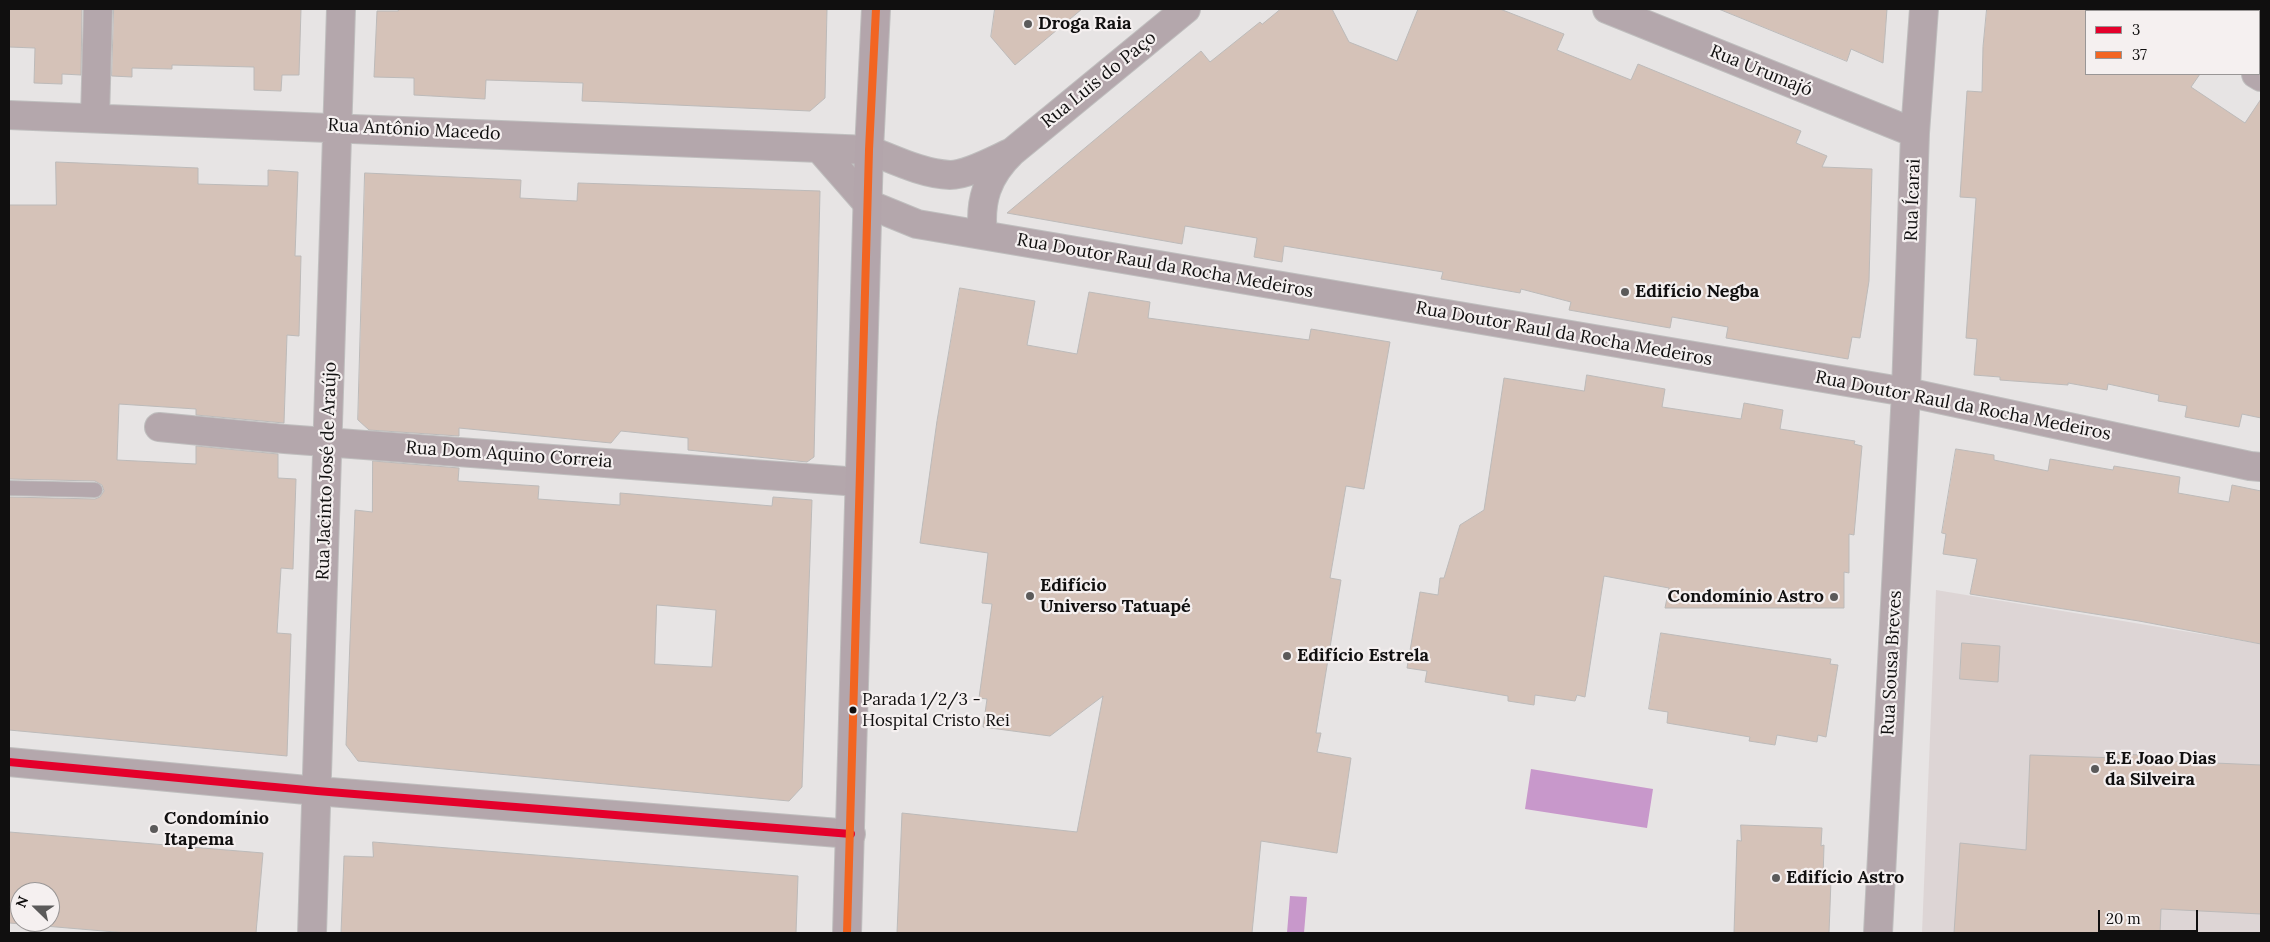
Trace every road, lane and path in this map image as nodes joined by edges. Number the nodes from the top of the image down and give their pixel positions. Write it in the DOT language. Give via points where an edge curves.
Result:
graph roads {
  1 [pos="98,9"];
  2 [pos="341,9"];
  3 [pos="876,9"];
  4 [pos="1186,9"];
  5 [pos="1607,9"];
  6 [pos="1924,9"];
  7 [pos="9,114"];
  8 [pos="95,118"];
  9 [pos="338,127"];
  10 [pos="1915,134"];
  11 [pos="819,148"];
  12 [pos="869,150"];
  13 [pos="1012,152"];
  14 [pos="868,204"];
  15 [pos="983,235"];
  16 [pos="1906,392"];
  17 [pos="159,427"];
  18 [pos="328,442"];
  19 [pos="2261,467"];
  20 [pos="859,482"];
  21 [pos="9,488"];
  22 [pos="95,490"];
  23 [pos="9,762"];
  24 [pos="317,791"];
  25 [pos="851,834"];
  26 [pos="312,933"];
  27 [pos="847,933"];
  28 [pos="1878,933"];
  1 -- 8 [label="street"];
  2 -- 9 [label="street, Rua Jacinto José de Araújo"];
  3 -- 12 [label="main road"];
  4 -- 13 [label="street, Rua Luis do Paço"];
  5 -- 10 [label="street, Rua Urumajó"];
  6 -- 10 [label="street, Rua Ícarai"];
  7 -- 8 [label="street, Rua Antônio Macedo"];
  8 -- 9 [label="street, Rua Antônio Macedo"];
  9 -- 11 [label="street, Rua Antônio Macedo"];
  9 -- 18 [label="street, Rua Jacinto José de Araújo"];
  10 -- 16 [label="street, Rua Ícarai"];
  11 -- 12 [label="street, Rua Antônio Macedo"];
  11 -- 14 [label="street"];
  12 -- 13 [label="street, Rua Luis do Paço" via="926,171 952,175"];
  12 -- 14 [label="main road"];
  13 -- 15 [label="street, Rua Luis do Paço" via="989,180 981,216"];
  14 -- 15 [label="street, Rua Doutor Raul da Rocha Medeiros" via="917,224"];
  14 -- 20 [label="main road"];
  15 -- 16 [label="street, Rua Doutor Raul da Rocha Medeiros"];
  16 -- 19 [label="street, Rua Doutor Raul da Rocha Medeiros"];
  16 -- 28 [label="street, Rua Sousa Breves"];
  17 -- 18 [label="street, Rua Dom Aquino Correia"];
  18 -- 20 [label="street, Rua Dom Aquino Correia"];
  18 -- 24 [label="street, Rua Jacinto José de Araújo"];
  20 -- 25 [label="main road"];
  21 -- 22 [label="lane"];
  23 -- 24 [label="street"];
  24 -- 25 [label="street"];
  24 -- 26 [label="street, Rua Jacinto José de Araújo"];
  25 -- 27 [label="main road"];
}
